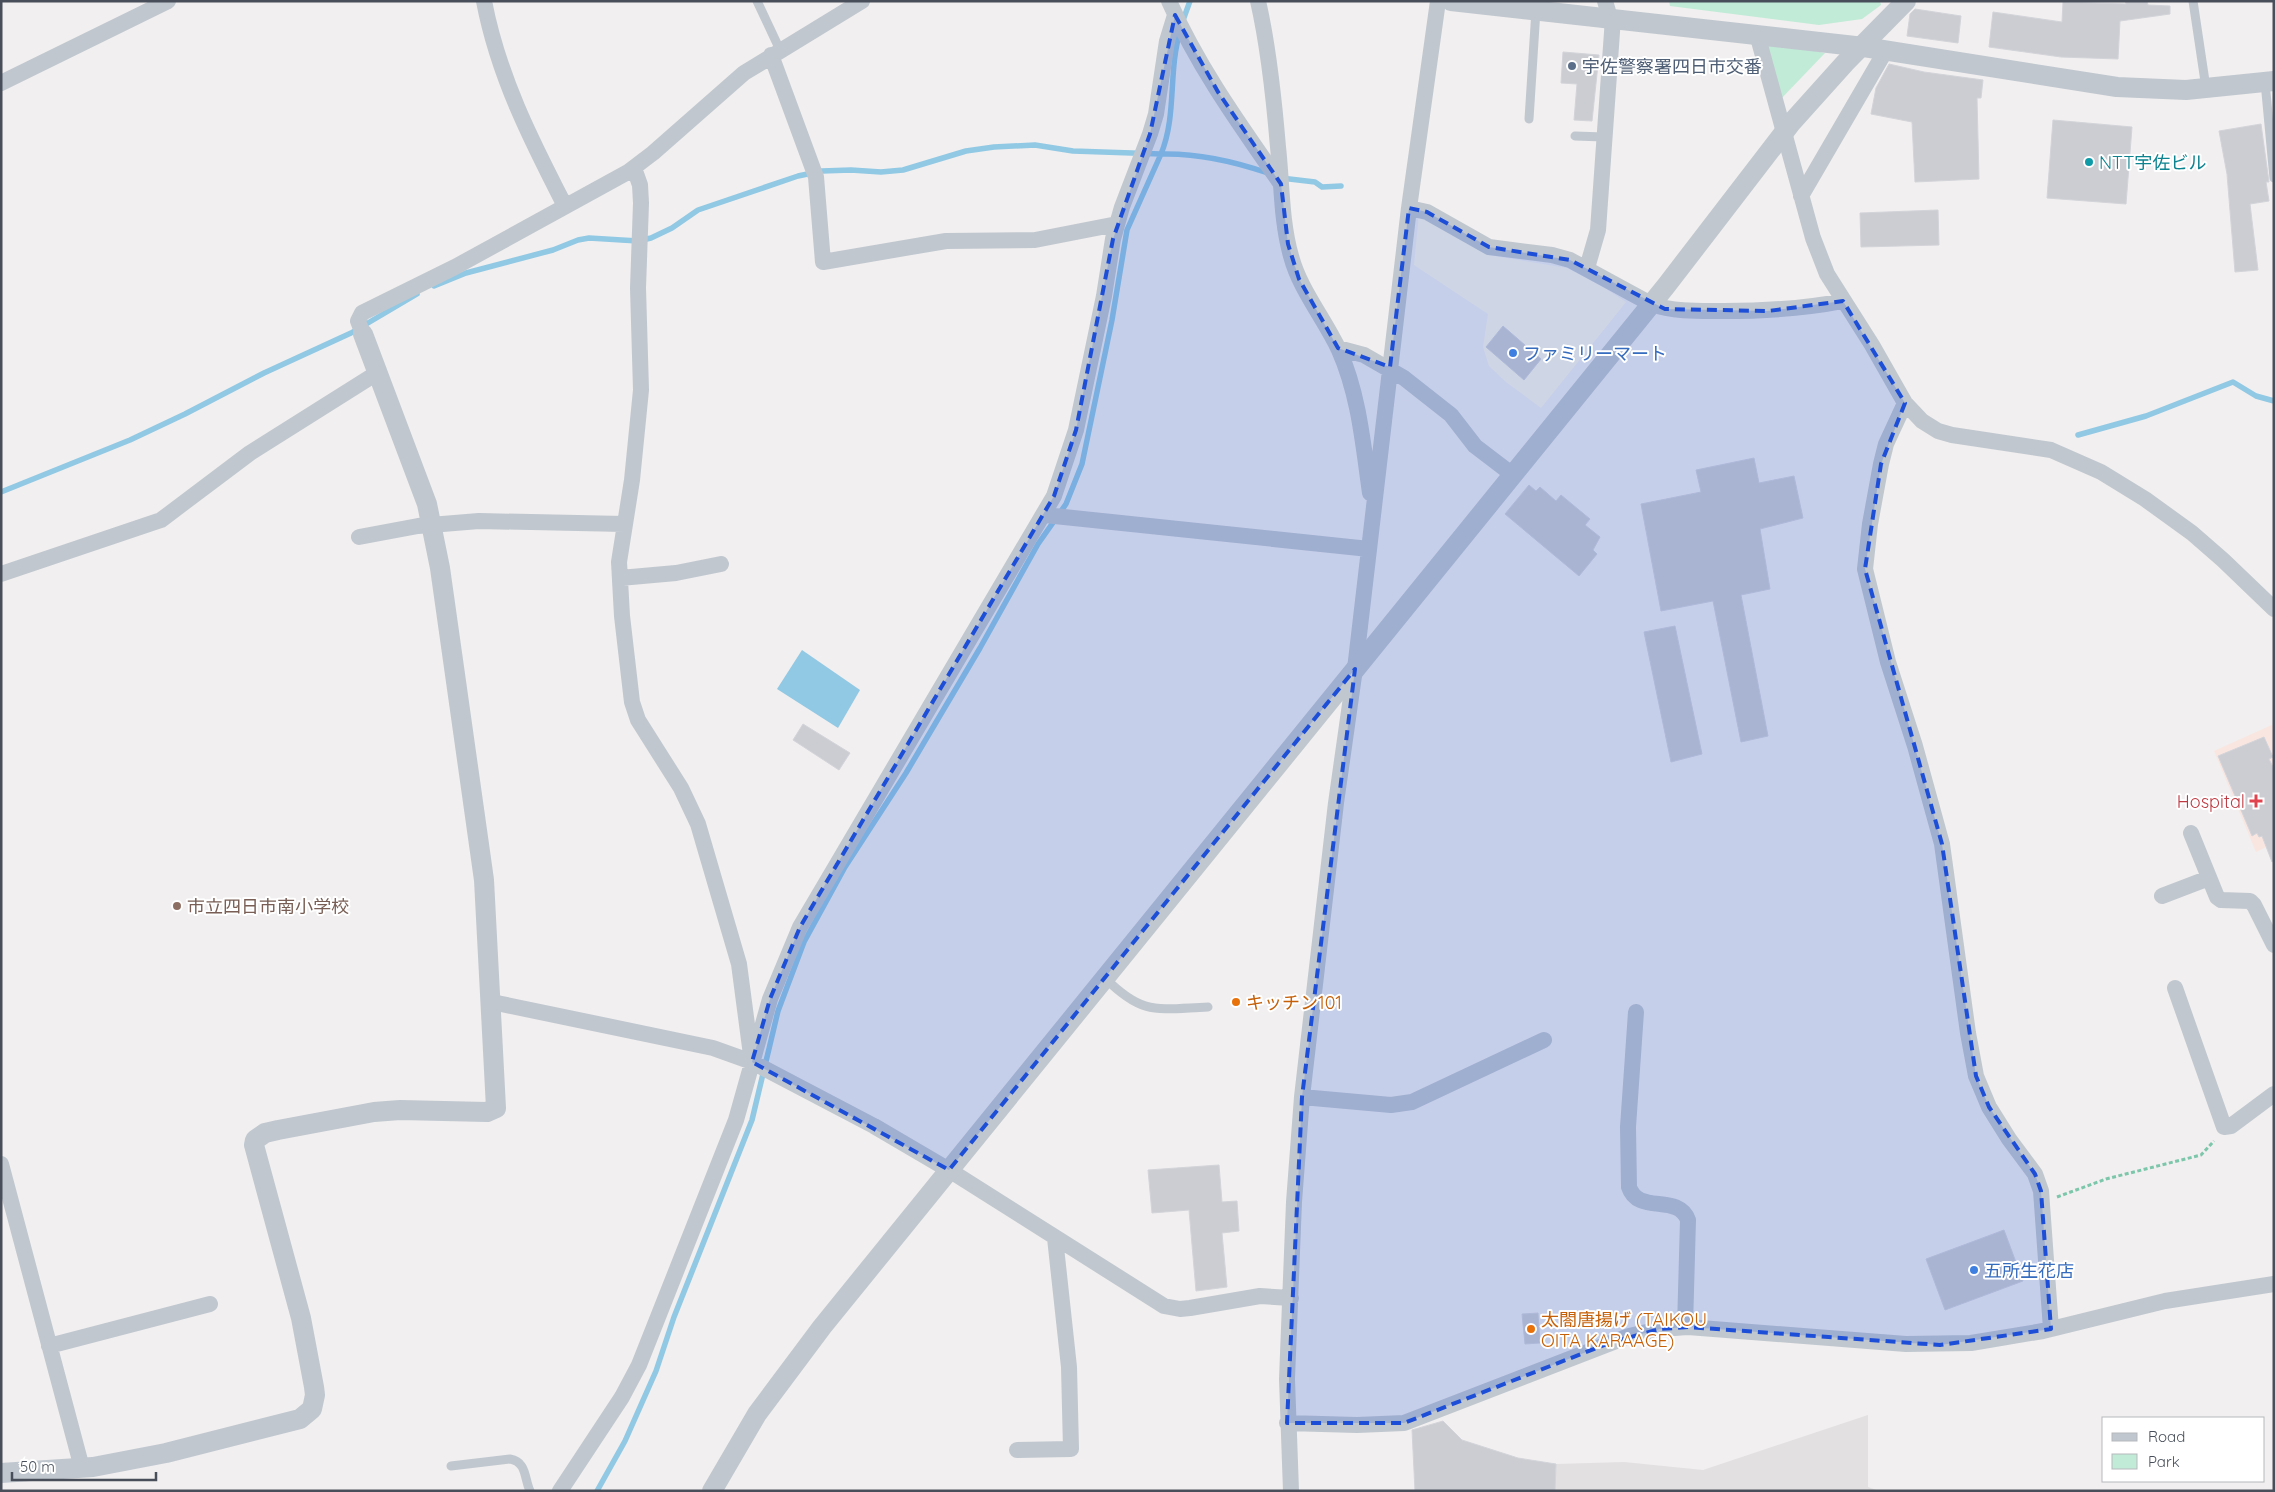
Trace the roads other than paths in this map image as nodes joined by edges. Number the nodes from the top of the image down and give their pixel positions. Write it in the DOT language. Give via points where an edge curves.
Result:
graph roads {
  1 [pos="168,1"];
  2 [pos="484,1"];
  3 [pos="757,1"];
  4 [pos="862,1"];
  5 [pos="1258,1"];
  6 [pos="1437,1"];
  7 [pos="1451,1"];
  8 [pos="1906,1"];
  9 [pos="2193,1"];
  10 [pos="1172,8"];
  11 [pos="1536,10"];
  12 [pos="1609,13"];
  13 [pos="1757,34"];
  14 [pos="1860,47"];
  15 [pos="1886,50"];
  16 [pos="775,53"];
  17 [pos="2269,82"];
  18 [pos="1,83"];
  19 [pos="2206,88"];
  20 [pos="1529,120"];
  21 [pos="1784,132"];
  22 [pos="1575,136"];
  23 [pos="1604,138"];
  24 [pos="634,168"];
  25 [pos="2274,178"];
  26 [pos="1281,184"];
  27 [pos="1801,196"];
  28 [pos="565,206"];
  29 [pos="1409,208"];
  30 [pos="1117,224"];
  31 [pos="1587,268"];
  32 [pos="1843,301"];
  33 [pos="1651,304"];
  34 [pos="363,334"];
  35 [pos="1338,348"];
  36 [pos="1390,369"];
  37 [pos="377,373"];
  38 [pos="1905,403"];
  39 [pos="1513,475"];
  40 [pos="1045,515"];
  41 [pos="1373,518"];
  42 [pos="432,524"];
  43 [pos="624,524"];
  44 [pos="359,537"];
  45 [pos="1369,549"];
  46 [pos="721,564"];
  47 [pos="1,574"];
  48 [pos="620,578"];
  49 [pos="2274,609"];
  50 [pos="1355,669"];
  51 [pos="2191,833"];
  52 [pos="2209,878"];
  53 [pos="2162,896"];
  54 [pos="2274,945"];
  55 [pos="1105,978"];
  56 [pos="2176,988"];
  57 [pos="492,1002"];
  58 [pos="1208,1007"];
  59 [pos="1636,1012"];
  60 [pos="1544,1040"];
  61 [pos="752,1063"];
  62 [pos="2274,1094"];
  63 [pos="1302,1097"];
  64 [pos="1,1164"];
  65 [pos="949,1170"];
  66 [pos="5,1193"];
  67 [pos="1055,1238"];
  68 [pos="2274,1284"];
  69 [pos="1291,1298"];
  70 [pos="210,1304"];
  71 [pos="1685,1327"];
  72 [pos="2051,1329"];
  73 [pos="49,1346"];
  74 [pos="1287,1423"];
  75 [pos="1017,1450"];
  76 [pos="451,1466"];
  77 [pos="82,1468"];
  78 [pos="1,1473"];
  79 [pos="530,1491"];
  80 [pos="560,1491"];
  81 [pos="712,1491"];
  82 [pos="1290,1491"];
  1 -- 18 [label="street"];
  2 -- 28 [label="street" via="509,89"];
  3 -- 16 [label="lane"];
  4 -- 16 [label="street"];
  5 -- 26 [label="street" via="1272,86"];
  6 -- 29 [label="street"];
  7 -- 11 [label="street"];
  8 -- 14 [label="street"];
  9 -- 19 [label="lane"];
  10 -- 26 [label="street" via="1218,92"];
  10 -- 30 [label="street" via="1152,127"];
  11 -- 12 [label="street"];
  11 -- 20 [label="lane"];
  12 -- 13 [label="street"];
  12 -- 23 [label="street"];
  13 -- 14 [label="street"];
  13 -- 21 [label="street"];
  14 -- 15 [label="street"];
  14 -- 21 [label="street"];
  15 -- 19 [label="street" via="2117,87"];
  15 -- 27 [label="street"];
  16 -- 24 [label="street" via="732,83"];
  16 -- 30 [label="street" via="816,177 823,262 946,242 1035,240"];
  17 -- 19 [label="street"];
  17 -- 25 [label="lane"];
  21 -- 27 [label="street"];
  21 -- 33 [label="street"];
  22 -- 23 [label="lane"];
  23 -- 31 [label="street" via="1597,238"];
  24 -- 28 [label="street"];
  24 -- 43 [label="street" via="641,203 638,288 641,390"];
  26 -- 35 [label="street" via="1294,268"];
  27 -- 32 [label="street" via="1818,256"];
  28 -- 34 [label="street" via="455,267 362,313 358,321"];
  29 -- 31 [label="street" via="1427,212 1488,247 1561,257"];
  29 -- 36 [label="street"];
  30 -- 40 [label="street" via="1072,444"];
  31 -- 33 [label="street"];
  32 -- 33 [label="street" via="1768,311 1665,309"];
  32 -- 38 [label="street"];
  33 -- 39 [label="street"];
  34 -- 37 [label="street"];
  35 -- 36 [label="street" via="1364,355"];
  35 -- 41 [label="street" via="1358,407"];
  36 -- 39 [label="street" via="1451,415 1475,446"];
  36 -- 41 [label="street"];
  37 -- 42 [label="street" via="421,486"];
  37 -- 47 [label="street" via="250,453 161,520"];
  38 -- 49 [label="street" via="1922,421 1938,431 2051,450 2101,472 2192,533"];
  38 -- 72 [label="street" via="1886,444 1881,464 1865,569 1888,662 1942,844 1976,1076 1998,1122 2035,1174 2043,1200"];
  39 -- 50 [label="street"];
  40 -- 45 [label="street"];
  40 -- 61 [label="street" via="800,927 770,999"];
  41 -- 45 [label="street"];
  42 -- 43 [label="street" via="523,521"];
  42 -- 44 [label="street"];
  42 -- 57 [label="street" via="484,880"];
  43 -- 48 [label="street"];
  45 -- 50 [label="street"];
  46 -- 48 [label="street" via="676,573"];
  48 -- 61 [label="street" via="635,711 687,799 698,824 738,964"];
  50 -- 55 [label="street"];
  50 -- 63 [label="street"];
  51 -- 52 [label="street"];
  52 -- 53 [label="street"];
  52 -- 54 [label="street" via="2221,900 2250,901 2254,905"];
  55 -- 58 [label="lane" via="1128,999 1142,1006 1155,1009"];
  55 -- 65 [label="street"];
  56 -- 62 [label="street" via="2224,1127 2231,1126"];
  57 -- 61 [label="street" via="713,1048"];
  57 -- 77 [label="street" via="497,1105 492,1111 374,1112 265,1133 255,1140 301,1318 314,1387 314,1402 307,1415 166,1453"];
  59 -- 71 [label="street" via="1628,1127 1629,1187 1642,1202 1676,1206 1686,1215"];
  60 -- 63 [label="street" via="1412,1102 1392,1105"];
  61 -- 65 [label="street" via="842,1108"];
  61 -- 80 [label="street" via="733,1128 639,1365 622,1397"];
  63 -- 69 [label="street"];
  64 -- 66 [label="street"];
  65 -- 67 [label="street"];
  65 -- 81 [label="street" via="785,1374 745,1431"];
  66 -- 73 [label="street"];
  67 -- 69 [label="street" via="1164,1306 1180,1309 1260,1296"];
  67 -- 75 [label="street" via="1069,1367 1070,1449"];
  68 -- 72 [label="street" via="2166,1301"];
  69 -- 74 [label="street"];
  70 -- 73 [label="street"];
  71 -- 72 [label="street" via="1940,1345 1989,1341"];
  71 -- 74 [label="street" via="1629,1336 1404,1423 1357,1426"];
  73 -- 77 [label="street"];
  74 -- 82 [label="street"];
  76 -- 79 [label="lane" via="516,1460 522,1465"];
  77 -- 78 [label="street"];
}
